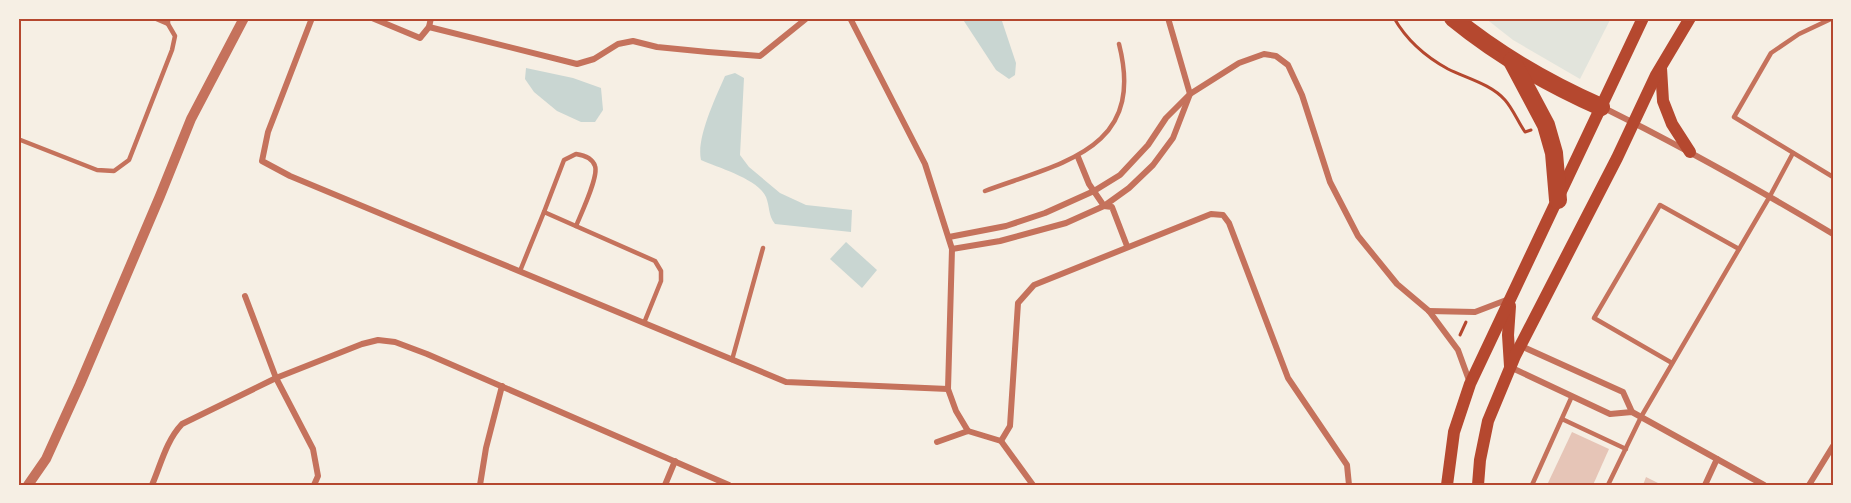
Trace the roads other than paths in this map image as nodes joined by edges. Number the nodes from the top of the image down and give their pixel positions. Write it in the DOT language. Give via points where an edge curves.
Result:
graph roads {
  1 [pos="154,18"];
  2 [pos="244,18"];
  3 [pos="312,18"];
  4 [pos="372,18"];
  5 [pos="431,18"];
  6 [pos="807,18"];
  7 [pos="849,18"];
  8 [pos="1168,18"];
  9 [pos="1453,18"];
  10 [pos="1643,18"];
  11 [pos="1690,18"];
  12 [pos="1833,18"];
  13 [pos="168,21"];
  14 [pos="429,27"];
  15 [pos="1119,44"];
  16 [pos="1511,59"];
  17 [pos="1661,67"];
  18 [pos="1190,94"];
  19 [pos="1601,107"];
  20 [pos="1635,123"];
  21 [pos="18,139"];
  22 [pos="1690,152"];
  23 [pos="1792,153"];
  24 [pos="1078,157"];
  25 [pos="1833,177"];
  26 [pos="1094,190"];
  27 [pos="985,191"];
  28 [pos="1770,196"];
  29 [pos="1558,200"];
  30 [pos="1104,206"];
  31 [pos="544,212"];
  32 [pos="576,226"];
  33 [pos="1833,234"];
  34 [pos="949,237"];
  35 [pos="1127,246"];
  36 [pos="763,248"];
  37 [pos="952,249"];
  38 [pos="1739,249"];
  39 [pos="520,271"];
  40 [pos="246,296"];
  41 [pos="1511,298"];
  42 [pos="1429,311"];
  43 [pos="644,323"];
  44 [pos="1520,346"];
  45 [pos="732,360"];
  46 [pos="1672,363"];
  47 [pos="1510,367"];
  48 [pos="276,378"];
  49 [pos="1470,384"];
  50 [pos="502,386"];
  51 [pos="948,389"];
  52 [pos="1572,396"];
  53 [pos="1632,412"];
  54 [pos="1641,417"];
  55 [pos="1562,419"];
  56 [pos="968,431"];
  57 [pos="1000,441"];
  58 [pos="938,442"];
  59 [pos="1833,446"];
  60 [pos="1626,449"];
  61 [pos="1717,459"];
  62 [pos="675,461"];
  63 [pos="28,485"];
  64 [pos="152,485"];
  65 [pos="314,485"];
  66 [pos="480,485"];
  67 [pos="665,485"];
  68 [pos="729,485"];
  69 [pos="1033,485"];
  70 [pos="1349,485"];
  71 [pos="1447,485"];
  72 [pos="1478,485"];
  73 [pos="1532,485"];
  74 [pos="1608,485"];
  75 [pos="1705,485"];
  76 [pos="1764,485"];
  77 [pos="1809,485"];
  1 -- 13 [label="lane"];
  2 -- 63 [label="street" via="191,119 80,384 46,459"];
  3 -- 39 [label="street" via="268,132 262,161"];
  4 -- 14 [label="street" via="420,38"];
  5 -- 14 [label="street"];
  6 -- 14 [label="street" via="760,56 657,47 633,41 577,64"];
  7 -- 34 [label="street" via="925,164"];
  8 -- 18 [label="street"];
  9 -- 16 [label="highway"];
  10 -- 19 [label="main road"];
  11 -- 17 [label="main road"];
  12 -- 23 [label="lane" via="1771,53 1734,117"];
  13 -- 21 [label="lane" via="175,36 172,50 129,160 114,171 97,170"];
  15 -- 24 [label="lane" via="1125,78 1119,111 1101,141"];
  16 -- 19 [label="highway"];
  16 -- 29 [label="highway" via="1546,125 1554,153"];
  17 -- 20 [label="main road"];
  17 -- 22 [label="main road" via="1664,101 1672,124"];
  18 -- 26 [label="street" via="1120,175"];
  18 -- 30 [label="street" via="1173,138 1153,165"];
  18 -- 42 [label="street" via="1239,63 1264,54 1276,56 1288,65 1302,95 1330,182 1358,236 1397,284"];
  19 -- 20 [label="street"];
  19 -- 29 [label="main road"];
  20 -- 22 [label="street"];
  20 -- 44 [label="main road"];
  22 -- 28 [label="street"];
  23 -- 25 [label="lane"];
  23 -- 28 [label="lane"];
  24 -- 26 [label="street"];
  24 -- 27 [label="lane"];
  26 -- 30 [label="street"];
  26 -- 34 [label="street" via="1006,226"];
  28 -- 33 [label="street"];
  28 -- 38 [label="lane"];
  29 -- 41 [label="main road"];
  30 -- 35 [label="street" via="1112,207"];
  30 -- 37 [label="street" via="1066,223"];
  31 -- 32 [label="lane"];
  31 -- 32 [label="lane" via="564,160 576,154 588,157 596,175"];
  31 -- 39 [label="lane"];
  32 -- 43 [label="lane" via="655,261 661,281"];
  34 -- 37 [label="street"];
  35 -- 57 [label="street" via="1034,285 1018,303 1010,426"];
  35 -- 70 [label="street" via="1211,214 1222,215 1229,223 1288,378 1347,465"];
  36 -- 45 [label="lane"];
  37 -- 51 [label="street"];
  38 -- 46 [label="lane"];
  38 -- 46 [label="lane" via="1660,205 1594,318"];
  39 -- 43 [label="street"];
  40 -- 48 [label="street"];
  41 -- 42 [label="street" via="1475,312"];
  41 -- 47 [label="main road"];
  41 -- 49 [label="main road"];
  42 -- 49 [label="street" via="1458,350"];
  43 -- 45 [label="street"];
  44 -- 47 [label="main road"];
  44 -- 53 [label="street" via="1623,392"];
  45 -- 51 [label="street" via="786,382"];
  46 -- 54 [label="lane"];
  47 -- 52 [label="street"];
  47 -- 72 [label="main road" via="1488,421"];
  48 -- 50 [label="street" via="378,340 395,342"];
  48 -- 64 [label="street" via="182,424 173,433"];
  48 -- 65 [label="street" via="313,449 318,476"];
  49 -- 71 [label="main road" via="1454,432"];
  50 -- 62 [label="street"];
  50 -- 66 [label="street"];
  51 -- 56 [label="street"];
  52 -- 53 [label="street" via="1610,414"];
  52 -- 55 [label="lane"];
  53 -- 54 [label="street"];
  54 -- 60 [label="lane"];
  54 -- 61 [label="street"];
  55 -- 60 [label="lane"];
  55 -- 73 [label="lane"];
  56 -- 57 [label="street"];
  56 -- 58 [label="street"];
  57 -- 69 [label="street"];
  59 -- 77 [label="street"];
  60 -- 74 [label="lane"];
  61 -- 75 [label="street"];
  61 -- 76 [label="street"];
  62 -- 67 [label="street"];
  62 -- 68 [label="street"];
}
